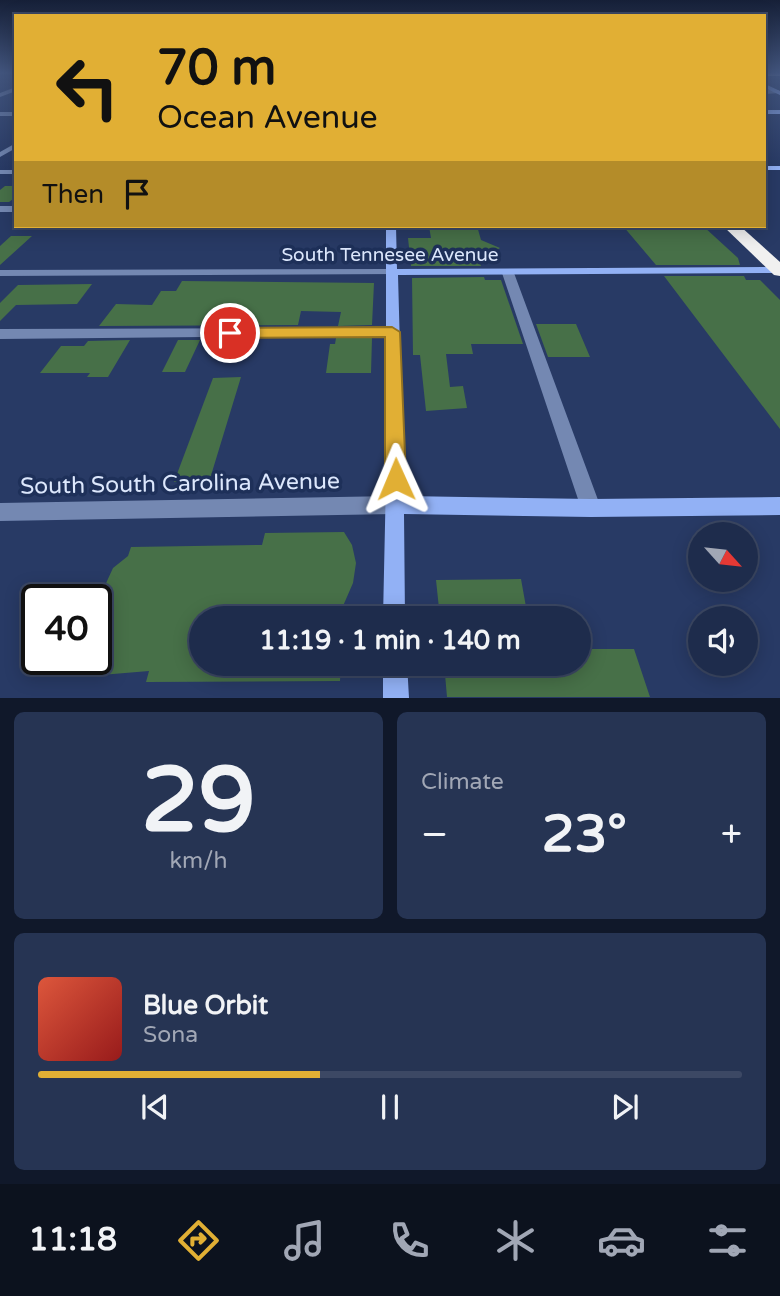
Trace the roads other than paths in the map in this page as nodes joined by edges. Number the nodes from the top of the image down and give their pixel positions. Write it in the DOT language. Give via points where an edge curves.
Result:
graph roads {
  1 [pos="391,228"];
  2 [pos="733,228"];
  3 [pos="780,270"];
  4 [pos="393,272"];
  5 [pos="508,272"];
  6 [pos="0,273"];
  7 [pos="392,332"];
  8 [pos="0,334"];
  9 [pos="394,505"];
  10 [pos="780,506"];
  11 [pos="591,508"];
  12 [pos="0,512"];
  13 [pos="394,606"];
  14 [pos="395,676"];
  15 [pos="396,698"];
  1 -- 4 [label="street"];
  2 -- 3 [label="highway"];
  3 -- 5 [label="street, South Tennesee Avenue"];
  4 -- 5 [label="street, South Tennesee Avenue"];
  4 -- 6 [label="street, South Tennesee Avenue"];
  4 -- 7 [label="street"];
  5 -- 11 [label="street"];
  7 -- 8 [label="street"];
  7 -- 9 [label="street"];
  9 -- 11 [label="street, South South Carolina Avenue"];
  9 -- 12 [label="street, South South Carolina Avenue"];
  9 -- 13 [label="street"];
  10 -- 11 [label="street, South South Carolina Avenue"];
  14 -- 15 [label="street"];
}
